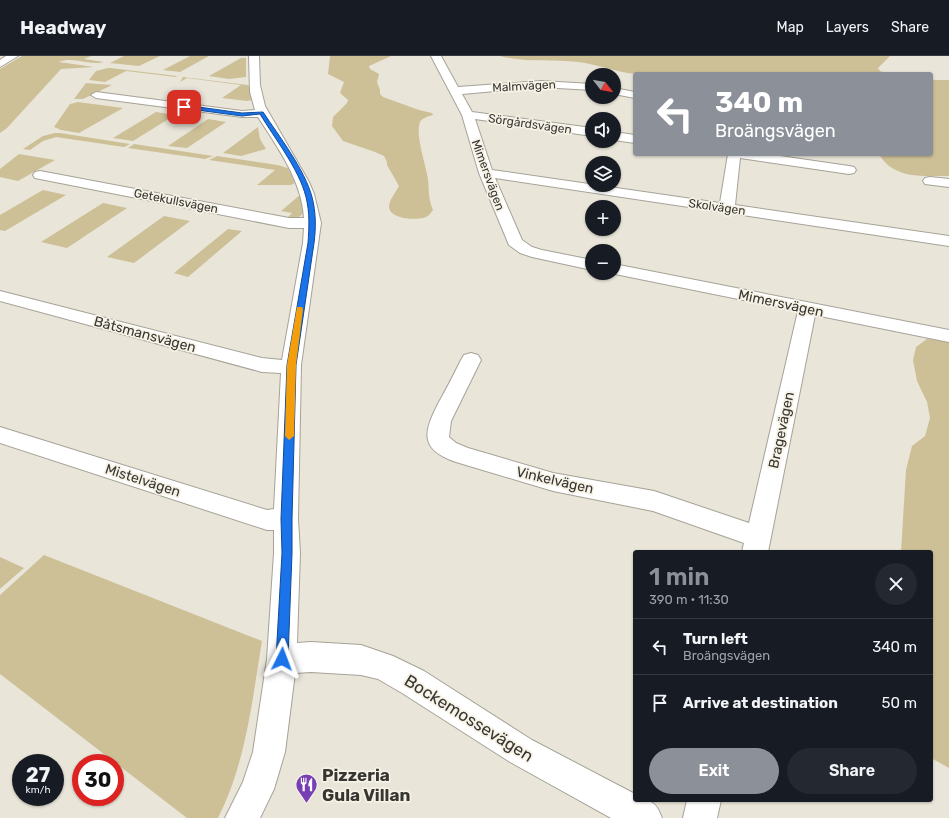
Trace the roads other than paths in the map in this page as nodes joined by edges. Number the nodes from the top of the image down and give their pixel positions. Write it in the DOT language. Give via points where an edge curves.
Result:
graph roads {
  1 [pos="13,56"];
  2 [pos="254,56"];
  3 [pos="436,56"];
  4 [pos="0,64"];
  5 [pos="585,86"];
  6 [pos="455,91"];
  7 [pos="621,92"];
  8 [pos="96,95"];
  9 [pos="633,95"];
  10 [pos="262,113"];
  11 [pos="468,115"];
  12 [pos="585,131"];
  13 [pos="621,137"];
  14 [pos="633,139"];
  15 [pos="734,156"];
  16 [pos="754,156"];
  17 [pos="849,170"];
  18 [pos="486,173"];
  19 [pos="40,175"];
  20 [pos="930,180"];
  21 [pos="949,183"];
  22 [pos="727,208"];
  23 [pos="313,223"];
  24 [pos="949,241"];
  25 [pos="585,264"];
  26 [pos="621,270"];
  27 [pos="0,296"];
  28 [pos="807,309"];
  29 [pos="949,336"];
  30 [pos="471,360"];
  31 [pos="292,365"];
  32 [pos="0,435"];
  33 [pos="286,519"];
  34 [pos="757,544"];
  35 [pos="282,659"];
  36 [pos="704,802"];
  37 [pos="242,818"];
  38 [pos="645,818"];
  39 [pos="700,818"];
  1 -- 4 [label="street"];
  2 -- 10 [label="street" via="254,86"];
  3 -- 6 [label="street, Mimersvägen"];
  5 -- 6 [label="street, Malmvägen" via="546,84"];
  6 -- 11 [label="street, Mimersvägen"];
  7 -- 9 [label="street"];
  8 -- 10 [label="street" via="242,114"];
  10 -- 23 [label="street" via="305,184"];
  11 -- 12 [label="street, Sörgårdsvägen"];
  11 -- 18 [label="street, Mimersvägen"];
  13 -- 14 [label="street"];
  15 -- 22 [label="street"];
  16 -- 17 [label="street"];
  18 -- 22 [label="street, Skolvägen"];
  18 -- 25 [label="street, Mimersvägen" via="518,246 538,254"];
  19 -- 23 [label="street, Getekullsvägen" via="289,223"];
  20 -- 21 [label="street"];
  22 -- 24 [label="street, Skolvägen"];
  23 -- 31 [label="street"];
  26 -- 28 [label="street, Mimersvägen"];
  27 -- 31 [label="street, Båtsmansvägen" via="262,365"];
  28 -- 29 [label="street, Mimersvägen"];
  28 -- 34 [label="street, Bragevägen"];
  30 -- 34 [label="street, Vinkelvägen" via="440,421 438,430 438,437 451,451 553,482 654,501"];
  31 -- 33 [label="street"];
  32 -- 33 [label="street, Mistelvägen" via="267,520"];
  33 -- 35 [label="street"];
  35 -- 37 [label="street" via="270,752 257,789"];
  35 -- 38 [label="street, Bockemossevägen" via="311,657 361,660 383,666 413,682 521,751"];
  36 -- 39 [label="street"];
}
